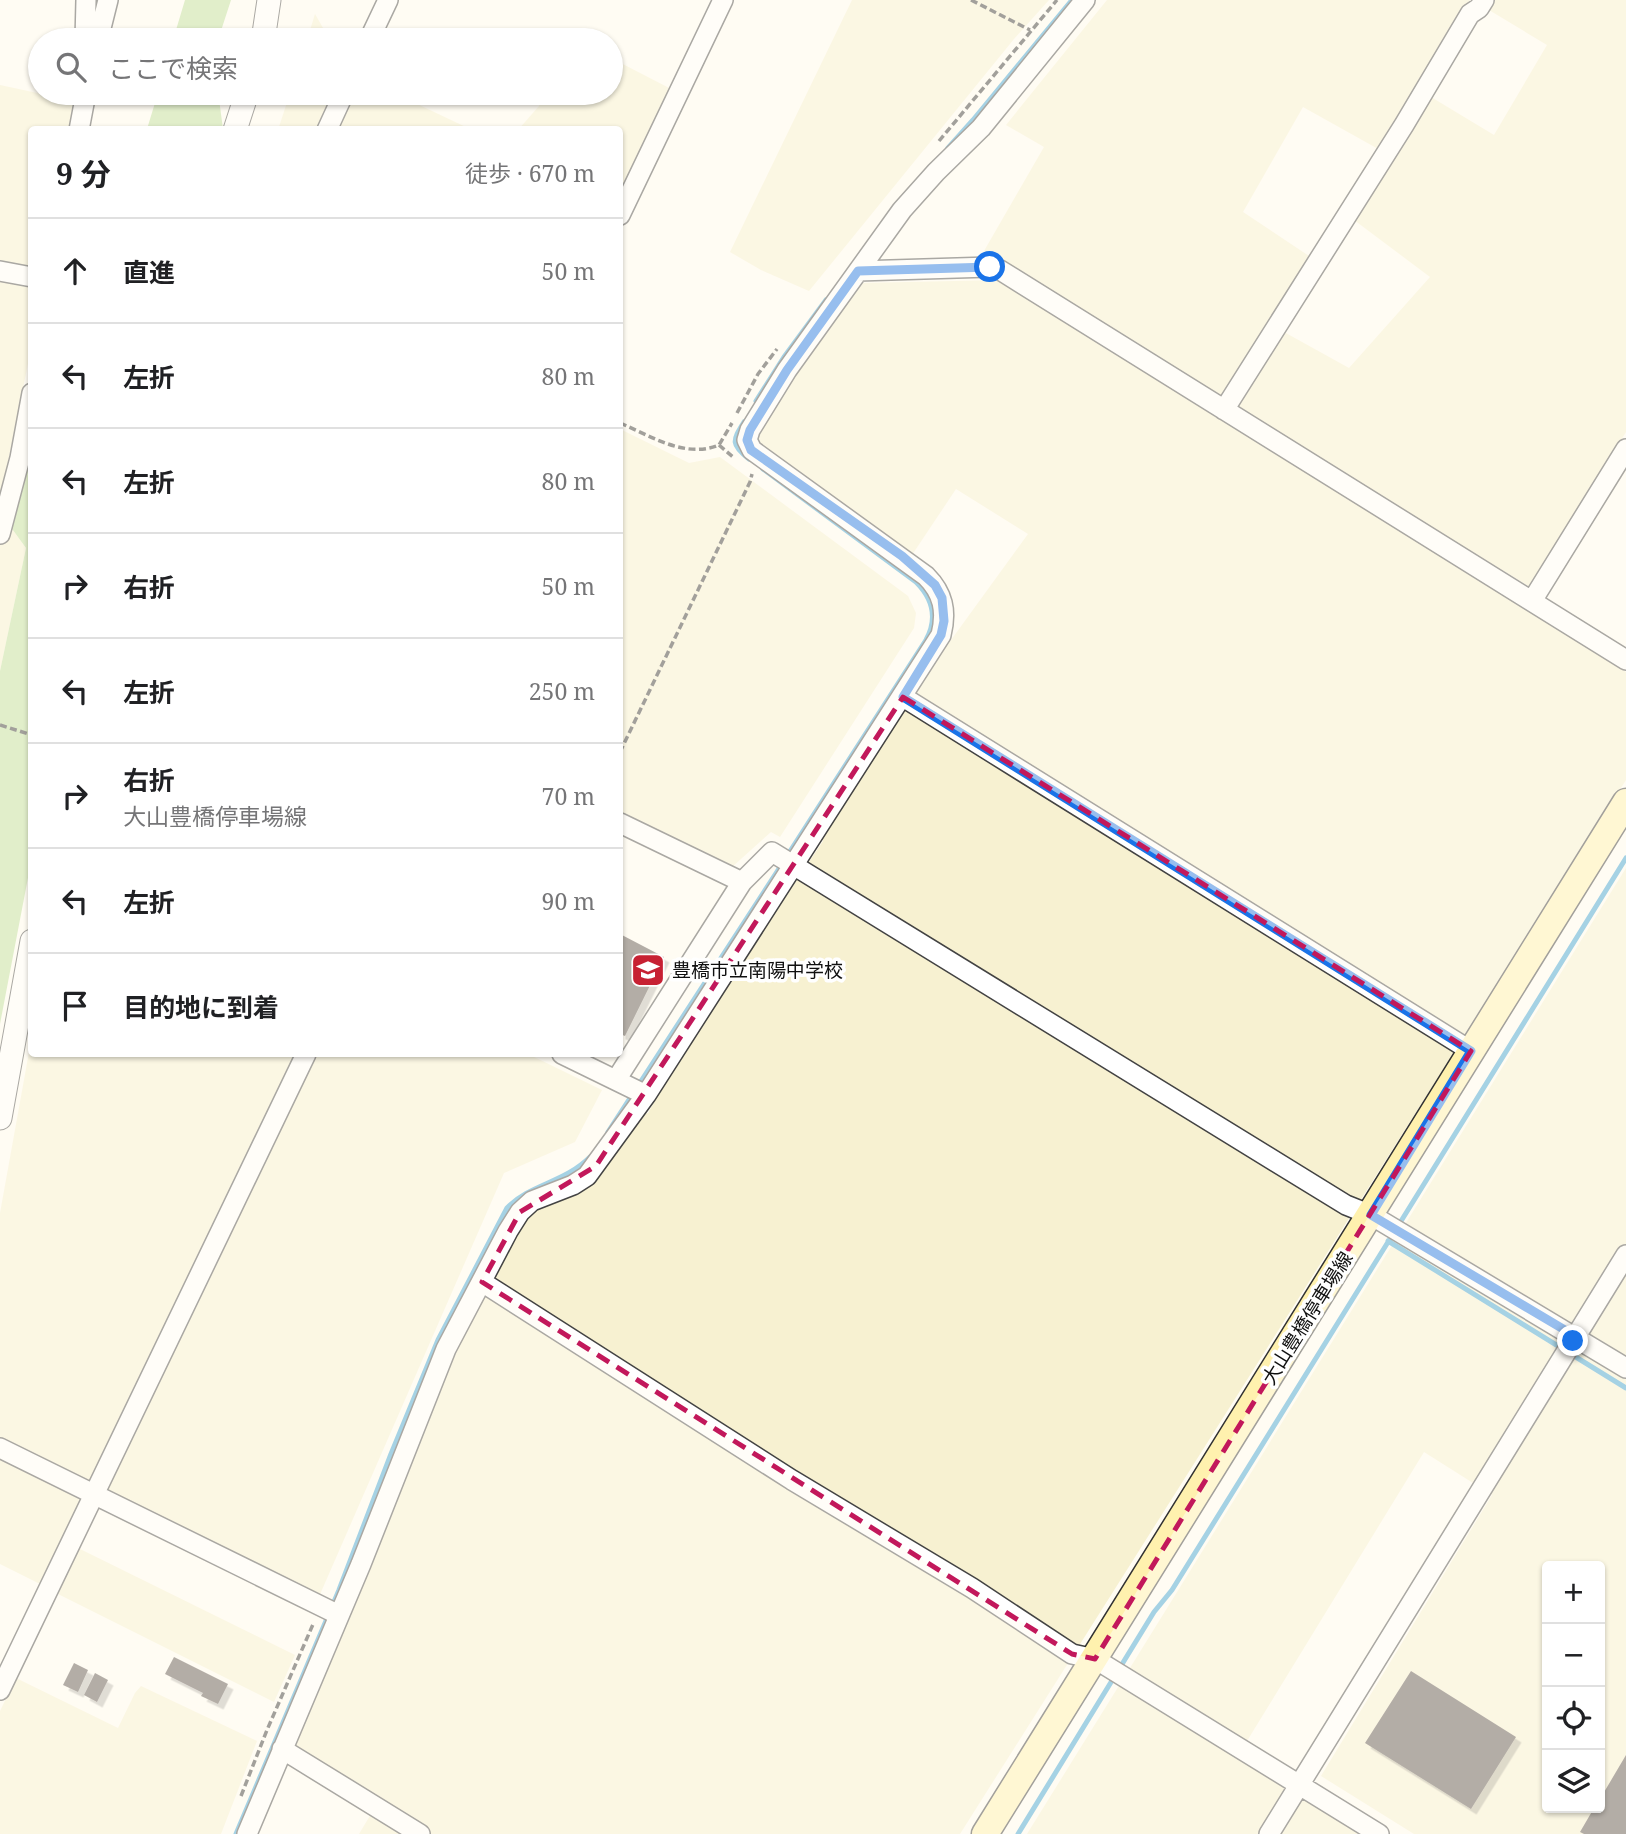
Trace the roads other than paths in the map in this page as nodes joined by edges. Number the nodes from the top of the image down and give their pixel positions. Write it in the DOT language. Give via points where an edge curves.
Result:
graph roads {
  1 [pos="86,0"];
  2 [pos="108,0"];
  3 [pos="269,0"];
  4 [pos="388,0"];
  5 [pos="723,0"];
  6 [pos="1085,0"];
  7 [pos="1484,0"];
  8 [pos="85,28"];
  9 [pos="101,28"];
  10 [pos="265,28"];
  11 [pos="375,28"];
  12 [pos="84,105"];
  13 [pos="243,105"];
  14 [pos="338,105"];
  15 [pos="80,126"];
  16 [pos="236,126"];
  17 [pos="329,126"];
  18 [pos="623,209"];
  19 [pos="0,271"];
  20 [pos="858,271"];
  21 [pos="28,276"];
  22 [pos="1224,410"];
  23 [pos="28,415"];
  24 [pos="1626,449"];
  25 [pos="0,534"];
  26 [pos="1532,601"];
  27 [pos="1626,660"];
  28 [pos="903,697"];
  29 [pos="1626,802"];
  30 [pos="623,824"];
  31 [pos="794,866"];
  32 [pos="743,882"];
  33 [pos="28,963"];
  34 [pos="1471,1051"];
  35 [pos="305,1057"];
  36 [pos="568,1057"];
  37 [pos="621,1083"];
  38 [pos="646,1095"];
  39 [pos="0,1118"];
  40 [pos="1378,1219"];
  41 [pos="1626,1255"];
  42 [pos="482,1282"];
  43 [pos="1574,1339"];
  44 [pos="1626,1368"];
  45 [pos="0,1448"];
  46 [pos="93,1495"];
  47 [pos="328,1609"];
  48 [pos="1112,1669"];
  49 [pos="0,1690"];
  50 [pos="282,1749"];
  51 [pos="1300,1785"];
  52 [pos="247,1834"];
  53 [pos="421,1834"];
  54 [pos="985,1834"];
  55 [pos="1269,1834"];
  56 [pos="1379,1834"];
  1 -- 8 [label="street"];
  2 -- 9 [label="street"];
  3 -- 10 [label="street"];
  4 -- 11 [label="street"];
  5 -- 18 [label="street"];
  6 -- 20 [label="street" via="981,128 902,210"];
  7 -- 22 [label="street" via="1470,14"];
  12 -- 15 [label="street"];
  13 -- 16 [label="street"];
  14 -- 17 [label="street"];
  19 -- 21 [label="street"];
  20 -- 22 [label="street" via="1000,270"];
  20 -- 28 [label="street" via="787,370 747,440 751,450 902,556 935,585 942,598 941,635"];
  22 -- 26 [label="street"];
  23 -- 25 [label="street"];
  24 -- 26 [label="street"];
  26 -- 27 [label="street"];
  28 -- 31 [label="street"];
  28 -- 34 [label="street"];
  29 -- 34 [label="main road, 大山豊橋停車場線"];
  30 -- 32 [label="street"];
  31 -- 32 [label="street" via="772,852"];
  31 -- 38 [label="street"];
  31 -- 40 [label="street" via="1346,1205"];
  32 -- 37 [label="street"];
  33 -- 39 [label="street"];
  34 -- 40 [label="main road, 大山豊橋停車場線"];
  35 -- 46 [label="street"];
  36 -- 37 [label="street"];
  37 -- 38 [label="street"];
  38 -- 42 [label="street" via="587,1176 532,1201 520,1212"];
  40 -- 43 [label="street"];
  40 -- 48 [label="main road, 大山豊橋停車場線"];
  41 -- 43 [label="street"];
  42 -- 47 [label="street" via="446,1349"];
  42 -- 48 [label="street" via="1072,1654"];
  43 -- 44 [label="street"];
  43 -- 51 [label="street"];
  45 -- 46 [label="street"];
  46 -- 47 [label="street"];
  46 -- 49 [label="street"];
  47 -- 50 [label="street"];
  48 -- 51 [label="street"];
  48 -- 54 [label="main road, 大山豊橋停車場線"];
  50 -- 52 [label="street"];
  50 -- 53 [label="street"];
  51 -- 55 [label="street"];
  51 -- 56 [label="street"];
}
